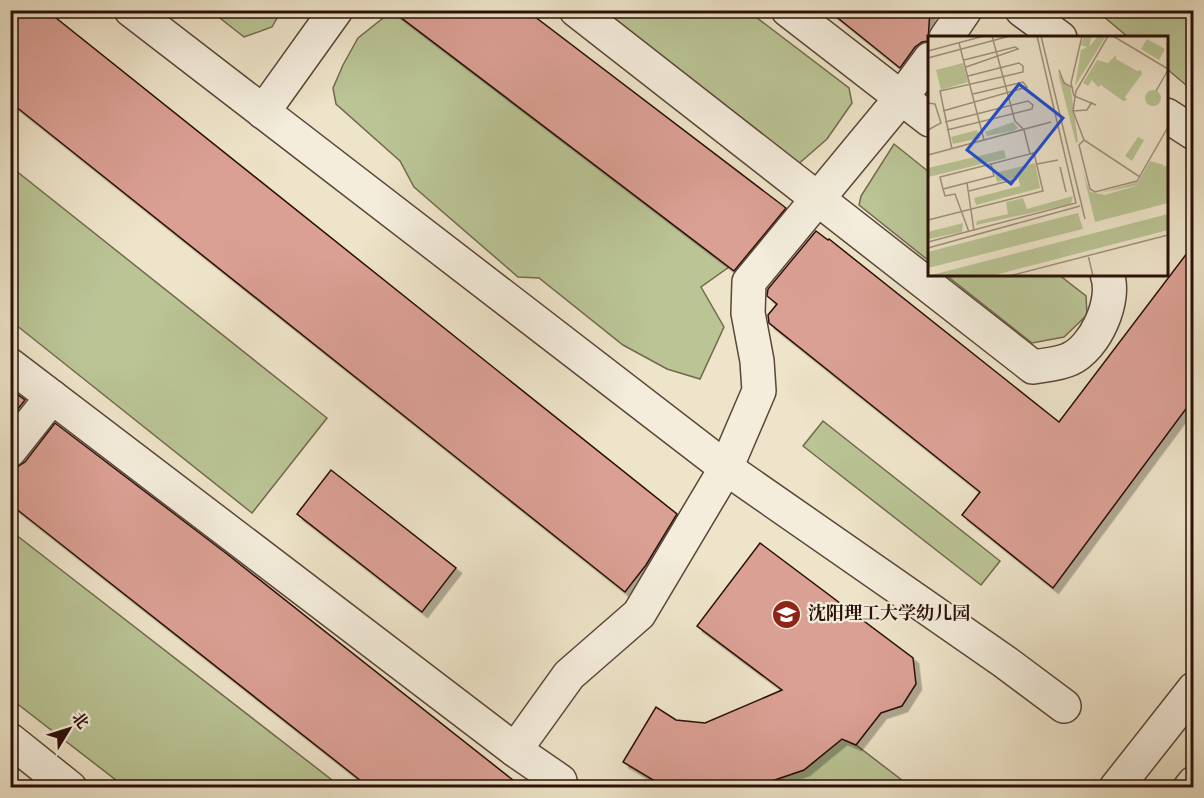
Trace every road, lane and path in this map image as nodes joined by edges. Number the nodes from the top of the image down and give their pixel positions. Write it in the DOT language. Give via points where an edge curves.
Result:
graph roads {
  1 [pos="131,10"];
  2 [pos="336,10"];
  3 [pos="576,10"];
  4 [pos="788,10"];
  5 [pos="966,10"];
  6 [pos="1022,10"];
  7 [pos="947,36"];
  8 [pos="1056,36"];
  9 [pos="928,62"];
  10 [pos="901,98"];
  11 [pos="263,112"];
  12 [pos="1168,116"];
  13 [pos="928,118"];
  14 [pos="1194,133"];
  15 [pos="817,198"];
  16 [pos="1107,276"];
  17 [pos="10,365"];
  18 [pos="52,398"];
  19 [pos="10,450"];
  20 [pos="726,468"];
  21 [pos="1194,689"];
  22 [pos="1064,706"];
  23 [pos="10,740"];
  24 [pos="515,750"];
  25 [pos="1194,783"];
  26 [pos="70,788"];
  27 [pos="555,788"];
  28 [pos="1116,788"];
  29 [pos="1190,788"];
  1 -- 11 [label="street"];
  2 -- 11 [label="street"];
  3 -- 15 [label="street"];
  4 -- 10 [label="street"];
  5 -- 7 [label="street"];
  6 -- 8 [label="street"];
  9 -- 10 [label="street"];
  10 -- 13 [label="street"];
  10 -- 15 [label="street"];
  11 -- 20 [label="street"];
  12 -- 14 [label="street"];
  15 -- 16 [label="street" via="1033,367 1071,359 1091,343 1109,303"];
  15 -- 20 [label="street" via="749,282 748,313 758,361 759,391"];
  17 -- 18 [label="street"];
  18 -- 19 [label="street"];
  18 -- 24 [label="street"];
  20 -- 22 [label="street"];
  20 -- 24 [label="street" via="639,614 569,675"];
  21 -- 28 [label="street"];
  23 -- 26 [label="street"];
  24 -- 27 [label="street" via="560,781"];
  25 -- 29 [label="street"];
}
